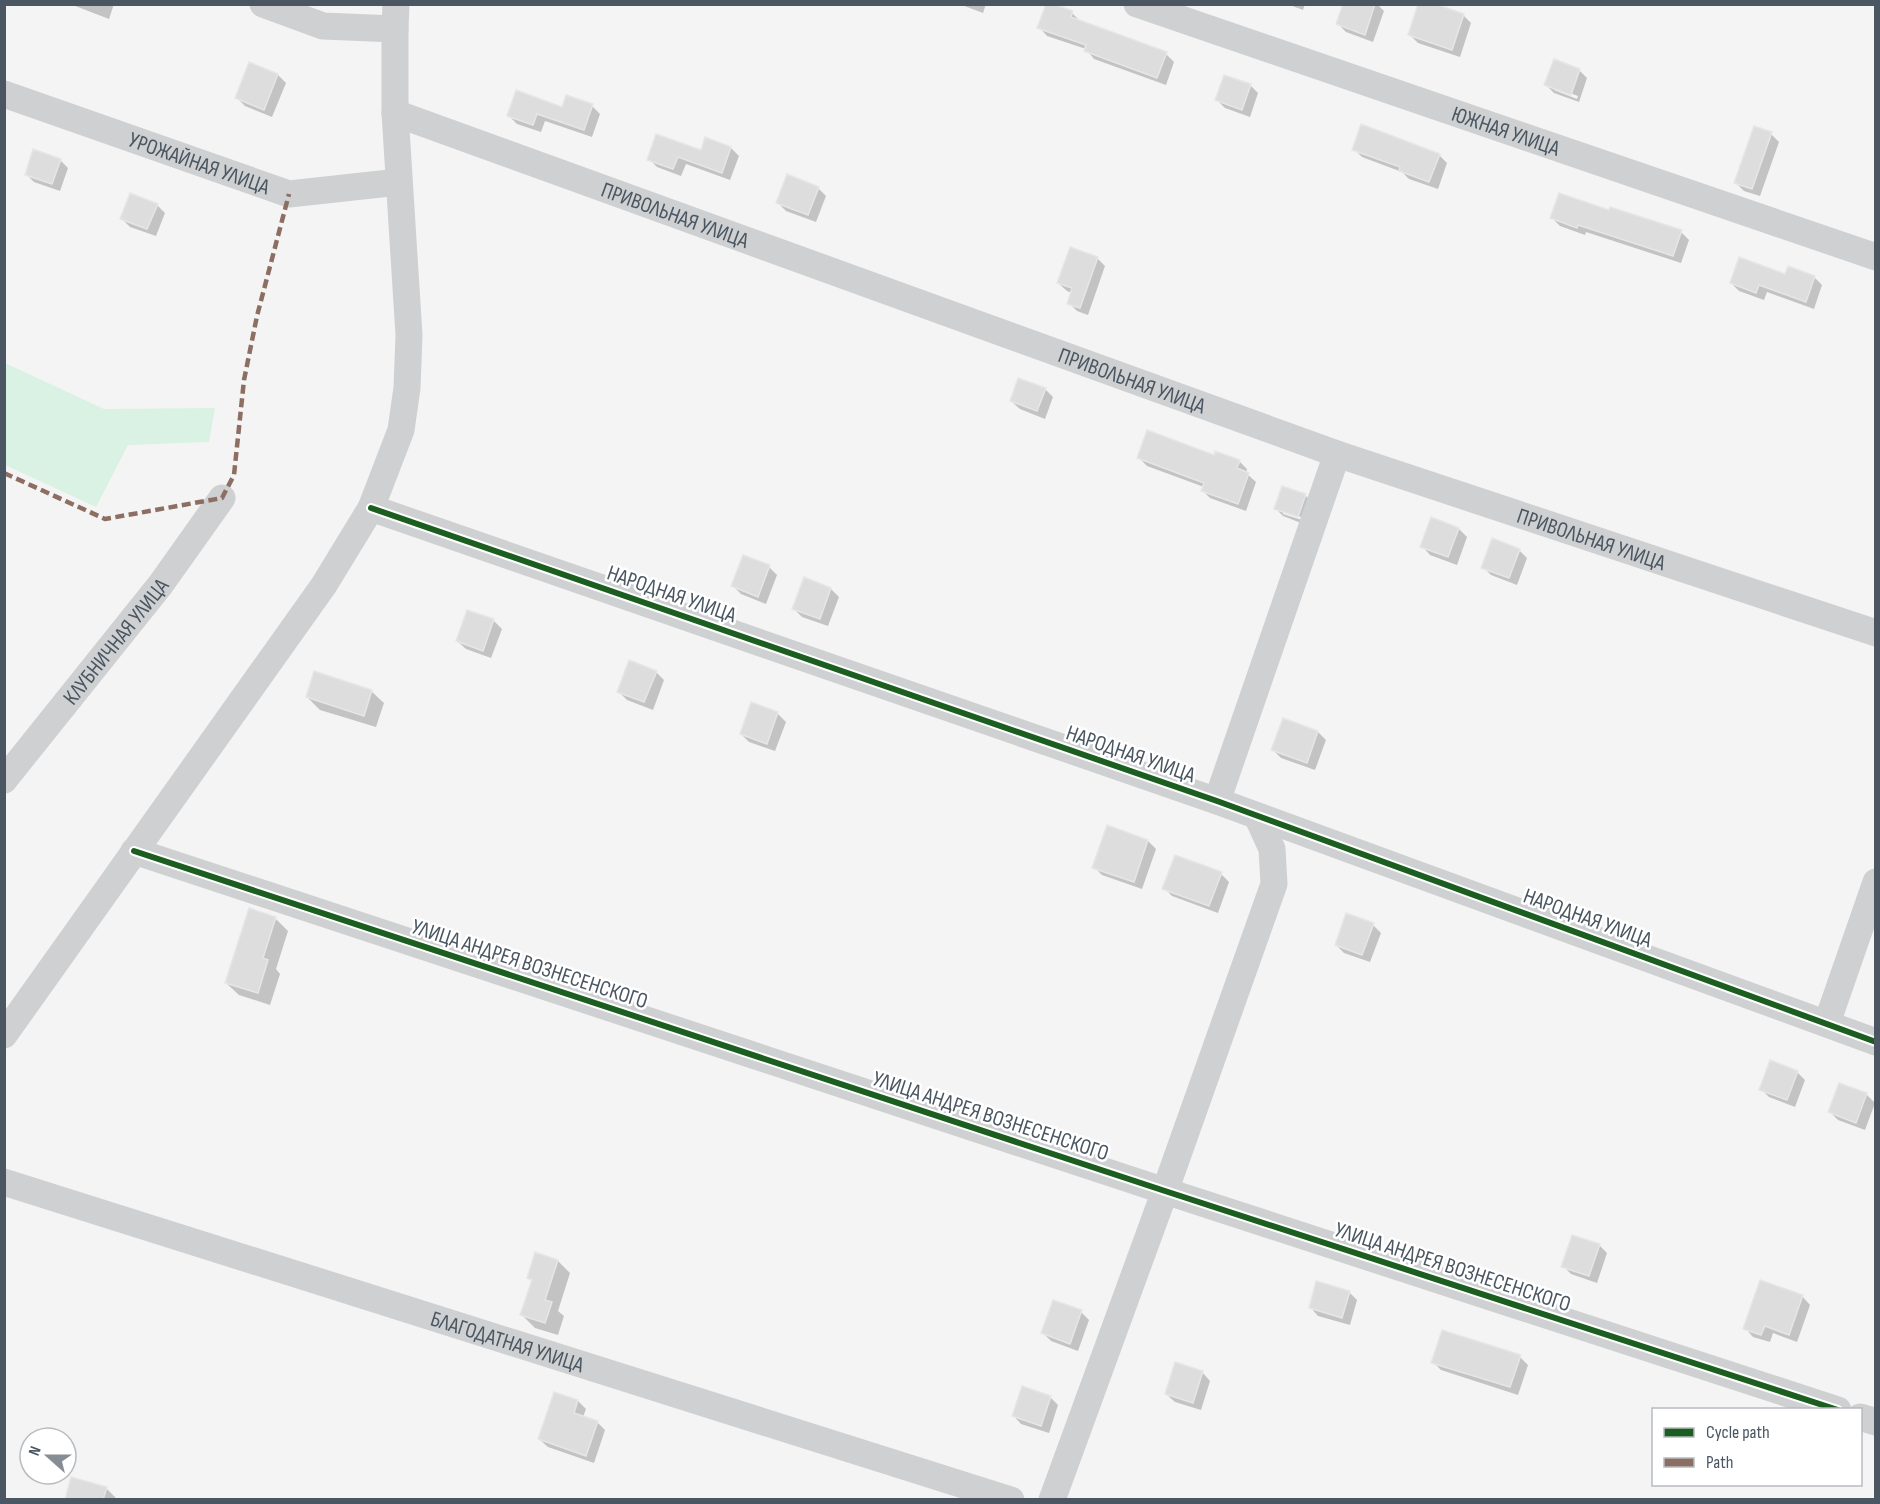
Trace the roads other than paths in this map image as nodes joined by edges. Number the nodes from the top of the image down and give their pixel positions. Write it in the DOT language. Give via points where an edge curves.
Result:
graph roads {
  1 [pos="263,4"];
  2 [pos="1137,4"];
  3 [pos="326,15"];
  4 [pos="395,17"];
  5 [pos="4,94"];
  6 [pos="395,113"];
  7 [pos="399,182"];
  8 [pos="1875,257"];
  9 [pos="1336,454"];
  10 [pos="222,498"];
  11 [pos="371,508"];
  12 [pos="1875,633"];
  13 [pos="4,780"];
  14 [pos="1217,801"];
  15 [pos="1257,816"];
  16 [pos="134,851"];
  17 [pos="1875,882"];
  18 [pos="1827,1023"];
  19 [pos="4,1035"];
  20 [pos="1875,1042"];
  21 [pos="4,1182"];
  22 [pos="1165,1191"];
  23 [pos="1832,1408"];
  24 [pos="1011,1500"];
  25 [pos="1052,1500"];
  1 -- 3 [label="street"];
  2 -- 8 [label="street, ЮЖНАЯ УЛИЦА"];
  3 -- 4 [label="street"];
  4 -- 6 [label="street"];
  5 -- 7 [label="street, УРОЖАЙНАЯ УЛИЦА" via="289,194"];
  6 -- 7 [label="street"];
  6 -- 9 [label="street, ПРИВОЛЬНАЯ УЛИЦА"];
  7 -- 11 [label="street" via="409,335 407,388 401,430"];
  9 -- 12 [label="street, ПРИВОЛЬНАЯ УЛИЦА"];
  9 -- 14 [label="street"];
  10 -- 13 [label="street, КЛУБНИЧНАЯ УЛИЦА" via="161,584"];
  11 -- 14 [label="street, НАРОДНАЯ УЛИЦА"];
  11 -- 16 [label="street" via="324,585"];
  14 -- 15 [label="street, НАРОДНАЯ УЛИЦА"];
  15 -- 18 [label="street, НАРОДНАЯ УЛИЦА"];
  15 -- 22 [label="street" via="1272,849 1274,884"];
  16 -- 19 [label="street"];
  16 -- 22 [label="street, УЛИЦА АНДРЕЯ ВОЗНЕСЕНСКОГО"];
  17 -- 18 [label="street"];
  18 -- 20 [label="street, НАРОДНАЯ УЛИЦА"];
  21 -- 24 [label="street, БЛАГОДАТНАЯ УЛИЦА"];
  22 -- 23 [label="street, УЛИЦА АНДРЕЯ ВОЗНЕСЕНСКОГО"];
  22 -- 25 [label="street"];
}
